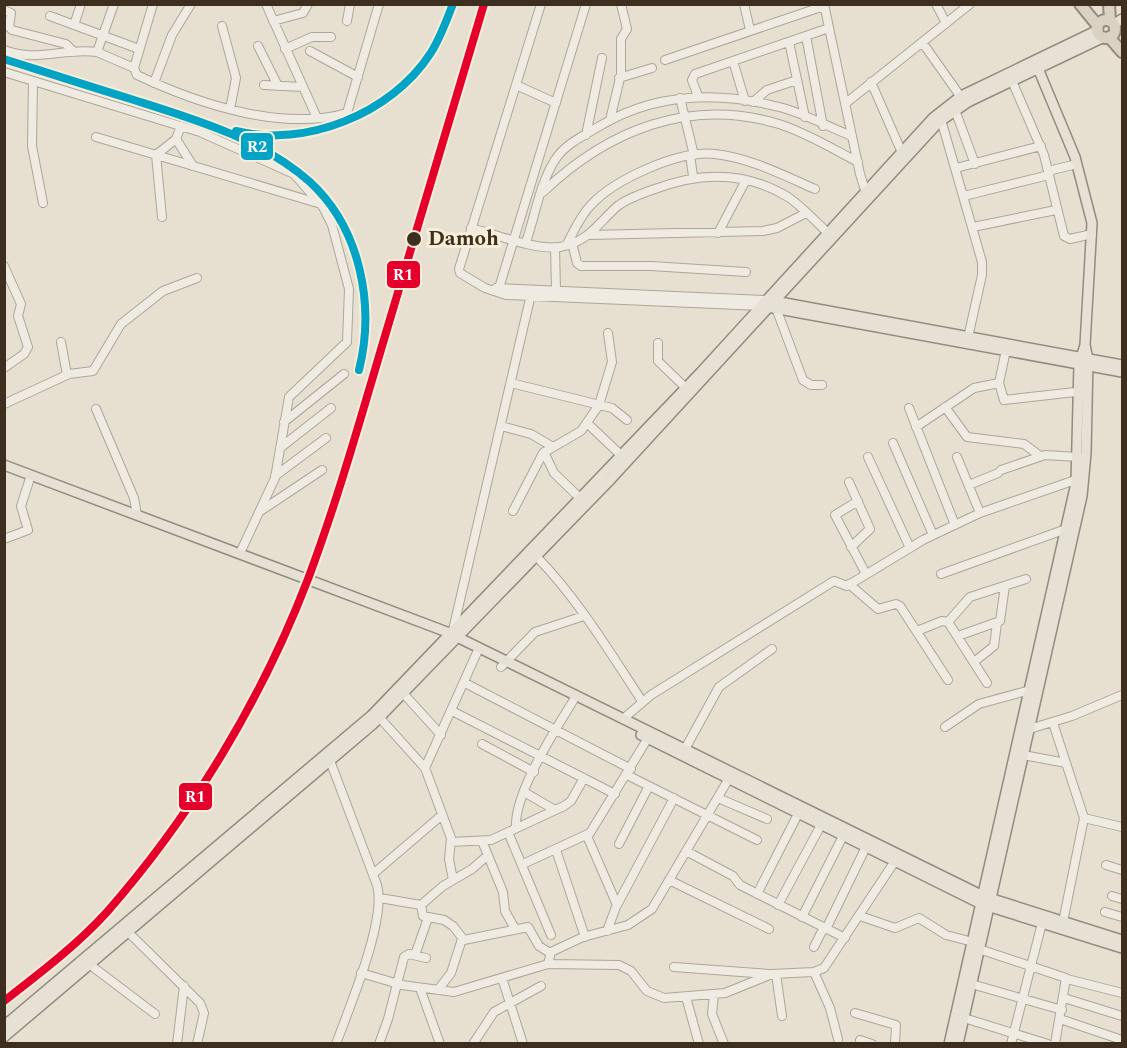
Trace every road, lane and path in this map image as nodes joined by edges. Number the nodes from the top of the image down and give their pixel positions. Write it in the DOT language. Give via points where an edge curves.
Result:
graph roads {
  1 [pos="81,4"];
  2 [pos="114,4"];
  3 [pos="153,4"];
  4 [pos="191,4"];
  5 [pos="266,4"];
  6 [pos="308,4"];
  7 [pos="350,4"];
  8 [pos="379,4"];
  9 [pos="541,4"];
  10 [pos="586,4"];
  11 [pos="621,4"];
  12 [pos="744,4"];
  13 [pos="936,4"];
  14 [pos="970,4"];
  15 [pos="1080,4"];
  16 [pos="1087,4"];
  17 [pos="1110,4"];
  18 [pos="824,5"];
  19 [pos="4,10"];
  20 [pos="50,16"];
  21 [pos="273,21"];
  22 [pos="347,21"];
  23 [pos="946,23"];
  24 [pos="74,25"];
  25 [pos="222,26"];
  26 [pos="829,28"];
  27 [pos="1108,28"];
  28 [pos="750,30"];
  29 [pos="103,36"];
  30 [pos="806,36"];
  31 [pos="331,37"];
  32 [pos="789,42"];
  33 [pos="922,42"];
  34 [pos="1122,42"];
  35 [pos="258,46"];
  36 [pos="139,49"];
  37 [pos="285,49"];
  38 [pos="4,50"];
  39 [pos="310,51"];
  40 [pos="74,52"];
  41 [pos="98,52"];
  42 [pos="1122,52"];
  43 [pos="602,58"];
  44 [pos="665,60"];
  45 [pos="733,61"];
  46 [pos="1037,65"];
  47 [pos="134,68"];
  48 [pos="652,68"];
  49 [pos="4,72"];
  50 [pos="358,76"];
  51 [pos="619,78"];
  52 [pos="797,80"];
  53 [pos="33,81"];
  54 [pos="1012,81"];
  55 [pos="871,82"];
  56 [pos="154,83"];
  57 [pos="998,84"];
  58 [pos="264,85"];
  59 [pos="516,85"];
  60 [pos="278,86"];
  61 [pos="303,87"];
  62 [pos="698,96"];
  63 [pos="680,98"];
  64 [pos="963,100"];
  65 [pos="749,101"];
  66 [pos="556,103"];
  67 [pos="846,103"];
  68 [pos="230,109"];
  69 [pos="955,110"];
  70 [pos="940,116"];
  71 [pos="685,117"];
  72 [pos="806,117"];
  73 [pos="317,118"];
  74 [pos="610,120"];
  75 [pos="181,126"];
  76 [pos="823,126"];
  77 [pos="586,135"];
  78 [pos="852,136"];
  79 [pos="96,137"];
  80 [pos="176,139"];
  81 [pos="1041,146"];
  82 [pos="156,155"];
  83 [pos="692,155"];
  84 [pos="903,155"];
  85 [pos="858,162"];
  86 [pos="975,164"];
  87 [pos="1077,164"];
  88 [pos="193,166"];
  89 [pos="956,168"];
  90 [pos="1049,173"];
  91 [pos="693,176"];
  92 [pos="746,180"];
  93 [pos="814,189"];
  94 [pos="868,192"];
  95 [pos="542,193"];
  96 [pos="964,196"];
  97 [pos="43,203"];
  98 [pos="321,204"];
  99 [pos="1056,210"];
  100 [pos="806,213"];
  101 [pos="162,218"];
  102 [pos="973,227"];
  103 [pos="471,228"];
  104 [pos="718,233"];
  105 [pos="1092,234"];
  106 [pos="589,235"];
  107 [pos="830,235"];
  108 [pos="515,239"];
  109 [pos="526,242"];
  110 [pos="569,244"];
  111 [pos="555,247"];
  112 [pos="4,266"];
  113 [pos="746,272"];
  114 [pos="197,278"];
  115 [pos="485,288"];
  116 [pos="499,288"];
  117 [pos="556,291"];
  118 [pos="531,293"];
  119 [pos="603,296"];
  120 [pos="770,305"];
  121 [pos="608,333"];
  122 [pos="968,340"];
  123 [pos="61,342"];
  124 [pos="658,343"];
  125 [pos="1006,350"];
  126 [pos="1039,353"];
  127 [pos="1084,361"];
  128 [pos="1122,365"];
  129 [pos="4,368"];
  130 [pos="1122,372"];
  131 [pos="344,374"];
  132 [pos="67,375"];
  133 [pos="511,383"];
  134 [pos="999,383"];
  135 [pos="822,385"];
  136 [pos="688,390"];
  137 [pos="1083,391"];
  138 [pos="4,404"];
  139 [pos="598,405"];
  140 [pos="945,407"];
  141 [pos="331,408"];
  142 [pos="909,408"];
  143 [pos="96,410"];
  144 [pos="627,420"];
  145 [pos="284,422"];
  146 [pos="587,423"];
  147 [pos="501,426"];
  148 [pos="916,427"];
  149 [pos="326,438"];
  150 [pos="893,443"];
  151 [pos="553,447"];
  152 [pos="280,448"];
  153 [pos="544,452"];
  154 [pos="1040,456"];
  155 [pos="868,457"];
  156 [pos="957,457"];
  157 [pos="1078,458"];
  158 [pos="624,459"];
  159 [pos="4,465"];
  160 [pos="322,470"];
  161 [pos="31,475"];
  162 [pos="275,476"];
  163 [pos="1080,478"];
  164 [pos="849,482"];
  165 [pos="969,485"];
  166 [pos="583,501"];
  167 [pos="858,501"];
  168 [pos="513,511"];
  169 [pos="259,512"];
  170 [pos="980,513"];
  171 [pos="137,515"];
  172 [pos="955,525"];
  173 [pos="1070,529"];
  174 [pos="933,535"];
  175 [pos="4,539"];
  176 [pos="851,547"];
  177 [pos="910,548"];
  178 [pos="538,551"];
  179 [pos="240,554"];
  180 [pos="941,573"];
  181 [pos="866,574"];
  182 [pos="1026,579"];
  183 [pos="849,585"];
  184 [pos="1058,585"];
  185 [pos="1005,586"];
  186 [pos="584,616"];
  187 [pos="948,622"];
  188 [pos="998,623"];
  189 [pos="917,631"];
  190 [pos="451,635"];
  191 [pos="958,636"];
  192 [pos="772,650"];
  193 [pos="478,651"];
  194 [pos="974,662"];
  195 [pos="503,665"];
  196 [pos="948,680"];
  197 [pos="465,683"];
  198 [pos="987,683"];
  199 [pos="1030,690"];
  200 [pos="403,693"];
  201 [pos="1122,695"];
  202 [pos="573,701"];
  203 [pos="642,701"];
  204 [pos="452,711"];
  205 [pos="380,717"];
  206 [pos="622,719"];
  207 [pos="1053,723"];
  208 [pos="945,727"];
  209 [pos="556,730"];
  210 [pos="1025,730"];
  211 [pos="441,735"];
  212 [pos="648,738"];
  213 [pos="482,744"];
  214 [pos="685,749"];
  215 [pos="1023,755"];
  216 [pos="541,756"];
  217 [pos="329,757"];
  218 [pos="1066,763"];
  219 [pos="425,768"];
  220 [pos="534,772"];
  221 [pos="629,772"];
  222 [pos="584,778"];
  223 [pos="728,780"];
  224 [pos="649,786"];
  225 [pos="524,792"];
  226 [pos="615,794"];
  227 [pos="674,798"];
  228 [pos="718,798"];
  229 [pos="555,810"];
  230 [pos="708,814"];
  231 [pos="798,814"];
  232 [pos="442,815"];
  233 [pos="1084,818"];
  234 [pos="767,819"];
  235 [pos="821,825"];
  236 [pos="1122,826"];
  237 [pos="516,828"];
  238 [pos="508,832"];
  239 [pos="587,836"];
  240 [pos="843,836"];
  241 [pos="757,840"];
  242 [pos="482,841"];
  243 [pos="451,842"];
  244 [pos="619,844"];
  245 [pos="866,847"];
  246 [pos="556,850"];
  247 [pos="687,851"];
  248 [pos="487,856"];
  249 [pos="895,861"];
  250 [pos="523,864"];
  251 [pos="1106,865"];
  252 [pos="1122,870"];
  253 [pos="373,874"];
  254 [pos="453,880"];
  255 [pos="669,880"];
  256 [pos="757,894"];
  257 [pos="1112,896"];
  258 [pos="380,898"];
  259 [pos="1122,899"];
  260 [pos="986,901"];
  261 [pos="421,905"];
  262 [pos="617,905"];
  263 [pos="778,905"];
  264 [pos="1105,912"];
  265 [pos="802,916"];
  266 [pos="860,916"];
  267 [pos="1122,917"];
  268 [pos="428,918"];
  269 [pos="1063,922"];
  270 [pos="1042,924"];
  271 [pos="825,928"];
  272 [pos="125,929"];
  273 [pos="515,929"];
  274 [pos="769,929"];
  275 [pos="607,931"];
  276 [pos="550,935"];
  277 [pos="585,937"];
  278 [pos="845,938"];
  279 [pos="462,939"];
  280 [pos="1122,940"];
  281 [pos="976,946"];
  282 [pos="814,947"];
  283 [pos="1122,948"];
  284 [pos="550,953"];
  285 [pos="415,955"];
  286 [pos="426,958"];
  287 [pos="89,964"];
  288 [pos="548,964"];
  289 [pos="1032,964"];
  290 [pos="674,967"];
  291 [pos="814,972"];
  292 [pos="361,973"];
  293 [pos="774,974"];
  294 [pos="502,978"];
  295 [pos="1067,979"];
  296 [pos="968,982"];
  297 [pos="396,983"];
  298 [pos="184,986"];
  299 [pos="542,986"];
  300 [pos="420,988"];
  301 [pos="438,990"];
  302 [pos="1122,993"];
  303 [pos="714,994"];
  304 [pos="686,996"];
  305 [pos="1064,998"];
  306 [pos="1023,999"];
  307 [pos="510,1002"];
  308 [pos="1062,1010"];
  309 [pos="855,1012"];
  310 [pos="155,1014"];
  311 [pos="782,1016"];
  312 [pos="1122,1016"];
  313 [pos="964,1018"];
  314 [pos="1060,1019"];
  315 [pos="18,1020"];
  316 [pos="4,1026"];
  317 [pos="1014,1034"];
  318 [pos="4,1037"];
  319 [pos="838,1039"];
  320 [pos="860,1040"];
  321 [pos="1122,1041"];
  322 [pos="177,1044"];
  323 [pos="197,1044"];
  324 [pos="336,1044"];
  325 [pos="379,1044"];
  326 [pos="441,1044"];
  327 [pos="473,1044"];
  328 [pos="523,1044"];
  329 [pos="699,1044"];
  330 [pos="724,1044"];
  331 [pos="872,1044"];
  332 [pos="895,1044"];
  333 [pos="949,1044"];
  334 [pos="958,1044"];
  335 [pos="1011,1044"];
  336 [pos="1048,1044"];
  337 [pos="1054,1044"];
  1 -- 24 [label="street"];
  2 -- 29 [label="street"];
  3 -- 36 [label="street"];
  4 -- 56 [label="street" via="172,35"];
  5 -- 21 [label="street"];
  6 -- 21 [label="street" via="303,13"];
  7 -- 22 [label="street"];
  8 -- 50 [label="street"];
  9 -- 59 [label="street"];
  10 -- 66 [label="street"];
  11 -- 51 [label="street" via="627,29 621,39"];
  12 -- 28 [label="street"];
  13 -- 23 [label="street"];
  14 -- 23 [label="street"];
  15 -- 27 [label="highway"];
  16 -- 27 [label="highway"];
  17 -- 27 [label="highway"];
  18 -- 26 [label="street"];
  18 -- 28 [label="street"];
  19 -- 40 [label="street" via="11,13 12,30 66,44"];
  20 -- 24 [label="street"];
  21 -- 37 [label="street"];
  23 -- 33 [label="street"];
  24 -- 29 [label="street"];
  25 -- 68 [label="street" via="236,73"];
  26 -- 30 [label="street"];
  26 -- 67 [label="street"];
  27 -- 34 [label="highway"];
  27 -- 42 [label="highway"];
  27 -- 46 [label="main road"];
  28 -- 44 [label="street"];
  29 -- 36 [label="street"];
  29 -- 41 [label="street"];
  30 -- 32 [label="street"];
  30 -- 76 [label="street"];
  31 -- 37 [label="street" via="315,36"];
  32 -- 45 [label="street"];
  32 -- 52 [label="street"];
  33 -- 55 [label="street"];
  33 -- 64 [label="street"];
  35 -- 60 [label="street"];
  36 -- 47 [label="street"];
  37 -- 61 [label="street"];
  38 -- 40 [label="street" via="35,57"];
  39 -- 50 [label="street"];
  40 -- 41 [label="street"];
  41 -- 47 [label="street"];
  43 -- 77 [label="street"];
  45 -- 62 [label="street" via="693,75"];
  45 -- 65 [label="street"];
  46 -- 54 [label="main road"];
  46 -- 57 [label="main road"];
  46 -- 87 [label="main road"];
  47 -- 56 [label="street" via="136,75"];
  48 -- 51 [label="street"];
  49 -- 53 [label="street"];
  50 -- 73 [label="street" via="346,113"];
  51 -- 74 [label="street"];
  52 -- 65 [label="street"];
  52 -- 72 [label="street"];
  53 -- 75 [label="street"];
  53 -- 97 [label="street" via="32,146"];
  54 -- 57 [label="main road"];
  54 -- 81 [label="street"];
  55 -- 67 [label="street"];
  55 -- 84 [label="street"];
  56 -- 68 [label="street"];
  57 -- 64 [label="main road"];
  58 -- 60 [label="street"];
  59 -- 66 [label="street"];
  59 -- 103 [label="street"];
  60 -- 61 [label="street"];
  61 -- 73 [label="street"];
  62 -- 63 [label="street"];
  62 -- 65 [label="street"];
  63 -- 71 [label="street"];
  63 -- 74 [label="street"];
  64 -- 69 [label="main road"];
  64 -- 70 [label="main road"];
  65 -- 72 [label="street"];
  66 -- 108 [label="street"];
  67 -- 78 [label="street"];
  68 -- 73 [label="street" via="270,119"];
  69 -- 70 [label="main road"];
  69 -- 86 [label="street"];
  70 -- 84 [label="main road"];
  70 -- 89 [label="street"];
  71 -- 83 [label="street"];
  71 -- 85 [label="street" via="738,116 777,124"];
  71 -- 95 [label="street" via="655,123 593,150"];
  72 -- 76 [label="street"];
  74 -- 77 [label="street"];
  75 -- 80 [label="street"];
  75 -- 98 [label="street" via="286,169"];
  76 -- 78 [label="street"];
  77 -- 95 [label="street" via="556,158"];
  78 -- 85 [label="street"];
  79 -- 82 [label="street"];
  80 -- 82 [label="street"];
  80 -- 88 [label="street"];
  81 -- 86 [label="street"];
  81 -- 90 [label="street"];
  82 -- 88 [label="street"];
  82 -- 101 [label="street"];
  83 -- 91 [label="street"];
  83 -- 93 [label="street" via="714,154 750,162"];
  83 -- 110 [label="street" via="615,184 583,214"];
  84 -- 94 [label="main road"];
  85 -- 94 [label="street"];
  86 -- 89 [label="street"];
  87 -- 90 [label="street"];
  87 -- 105 [label="main road"];
  88 -- 98 [label="street"];
  89 -- 96 [label="street"];
  90 -- 96 [label="street"];
  90 -- 99 [label="street"];
  91 -- 92 [label="street"];
  91 -- 106 [label="street" via="626,201"];
  92 -- 100 [label="street" via="788,197"];
  92 -- 104 [label="street"];
  94 -- 107 [label="main road"];
  95 -- 109 [label="street"];
  96 -- 102 [label="street"];
  98 -- 145 [label="street" via="332,225 349,289 347,342 291,393"];
  99 -- 102 [label="street"];
  99 -- 105 [label="street" via="1065,238"];
  100 -- 104 [label="street" via="773,230"];
  100 -- 107 [label="street"];
  102 -- 122 [label="street" via="983,269"];
  103 -- 108 [label="street"];
  103 -- 115 [label="street" via="459,271"];
  104 -- 106 [label="street"];
  105 -- 127 [label="main road"];
  106 -- 110 [label="street"];
  107 -- 120 [label="main road"];
  108 -- 109 [label="street"];
  108 -- 116 [label="street"];
  109 -- 111 [label="street"];
  110 -- 111 [label="street"];
  110 -- 113 [label="street" via="580,266"];
  111 -- 117 [label="street"];
  112 -- 129 [label="street" via="21,303 18,316 28,347"];
  114 -- 132 [label="street" via="163,291 121,324 93,371"];
  115 -- 116 [label="street"];
  115 -- 118 [label="street" via="506,295"];
  116 -- 118 [label="street"];
  117 -- 118 [label="street"];
  117 -- 119 [label="street"];
  118 -- 119 [label="street"];
  118 -- 133 [label="street"];
  119 -- 120 [label="street"];
  120 -- 122 [label="main road"];
  120 -- 135 [label="street" via="803,380"];
  120 -- 136 [label="main road"];
  121 -- 139 [label="street" via="612,362"];
  122 -- 125 [label="main road"];
  122 -- 126 [label="main road"];
  123 -- 132 [label="street"];
  124 -- 136 [label="street" via="658,361"];
  125 -- 126 [label="main road"];
  125 -- 134 [label="street"];
  126 -- 127 [label="main road"];
  127 -- 128 [label="main road"];
  127 -- 130 [label="main road"];
  127 -- 137 [label="main road"];
  131 -- 145 [label="street"];
  132 -- 138 [label="street"];
  133 -- 139 [label="street"];
  133 -- 147 [label="street"];
  134 -- 137 [label="street" via="1006,401"];
  134 -- 140 [label="street" via="978,386"];
  136 -- 158 [label="main road"];
  137 -- 157 [label="main road"];
  137 -- 163 [label="main road"];
  139 -- 144 [label="street" via="616,410"];
  139 -- 146 [label="street"];
  140 -- 148 [label="street"];
  140 -- 154 [label="street" via="967,437 1024,444"];
  141 -- 152 [label="street"];
  142 -- 148 [label="street"];
  143 -- 171 [label="street" via="134,498"];
  145 -- 152 [label="street"];
  146 -- 151 [label="street" via="577,434"];
  146 -- 158 [label="street"];
  147 -- 151 [label="street" via="531,434"];
  147 -- 190 [label="street"];
  148 -- 172 [label="street"];
  149 -- 162 [label="street"];
  150 -- 174 [label="street"];
  151 -- 153 [label="street"];
  152 -- 162 [label="street"];
  153 -- 166 [label="street" via="554,473"];
  153 -- 168 [label="street"];
  154 -- 157 [label="street"];
  154 -- 165 [label="street"];
  155 -- 177 [label="street"];
  156 -- 165 [label="street"];
  157 -- 163 [label="main road"];
  158 -- 166 [label="main road"];
  159 -- 161 [label="main road"];
  160 -- 169 [label="street"];
  161 -- 171 [label="main road"];
  161 -- 175 [label="street" via="21,506 28,530"];
  162 -- 169 [label="street"];
  163 -- 170 [label="street"];
  163 -- 173 [label="main road"];
  164 -- 167 [label="street"];
  165 -- 170 [label="street"];
  166 -- 178 [label="main road"];
  167 -- 176 [label="street" via="870,529"];
  167 -- 176 [label="street" via="835,515"];
  169 -- 179 [label="street"];
  170 -- 172 [label="street"];
  171 -- 179 [label="main road"];
  172 -- 174 [label="street"];
  173 -- 180 [label="street"];
  173 -- 184 [label="main road"];
  174 -- 177 [label="street"];
  176 -- 181 [label="street"];
  177 -- 181 [label="street"];
  178 -- 186 [label="street"];
  178 -- 190 [label="main road"];
  179 -- 190 [label="main road"];
  181 -- 183 [label="street"];
  182 -- 185 [label="street"];
  183 -- 189 [label="street" via="878,609 898,604"];
  183 -- 203 [label="street" via="834,581"];
  184 -- 199 [label="main road"];
  184 -- 210 [label="main road"];
  185 -- 187 [label="street" via="968,598"];
  185 -- 188 [label="street"];
  186 -- 195 [label="street" via="535,632"];
  186 -- 203 [label="street"];
  187 -- 189 [label="street"];
  187 -- 191 [label="street"];
  188 -- 191 [label="street"];
  188 -- 194 [label="street" via="994,646"];
  189 -- 196 [label="street"];
  190 -- 193 [label="main road"];
  190 -- 200 [label="main road"];
  190 -- 217 [label="main road"];
  191 -- 194 [label="street"];
  192 -- 214 [label="street" via="719,687"];
  193 -- 195 [label="main road"];
  193 -- 197 [label="street"];
  194 -- 198 [label="street"];
  195 -- 202 [label="main road"];
  195 -- 206 [label="main road"];
  197 -- 204 [label="street"];
  197 -- 209 [label="street"];
  199 -- 208 [label="street" via="979,704"];
  199 -- 210 [label="main road"];
  200 -- 205 [label="main road"];
  200 -- 211 [label="street"];
  201 -- 207 [label="street"];
  202 -- 209 [label="street"];
  202 -- 212 [label="main road"];
  203 -- 206 [label="street"];
  204 -- 211 [label="street"];
  204 -- 216 [label="street"];
  205 -- 217 [label="main road"];
  205 -- 219 [label="street"];
  206 -- 214 [label="main road"];
  207 -- 210 [label="street"];
  207 -- 218 [label="street"];
  209 -- 216 [label="street"];
  209 -- 221 [label="street"];
  210 -- 215 [label="main road"];
  210 -- 260 [label="main road"];
  211 -- 219 [label="street"];
  212 -- 221 [label="street"];
  212 -- 223 [label="main road"];
  213 -- 220 [label="street"];
  214 -- 260 [label="main road"];
  215 -- 218 [label="street"];
  215 -- 260 [label="main road"];
  216 -- 220 [label="street"];
  216 -- 222 [label="street"];
  217 -- 253 [label="street"];
  217 -- 272 [label="main road"];
  218 -- 233 [label="street"];
  219 -- 232 [label="street"];
  220 -- 225 [label="street"];
  221 -- 224 [label="street"];
  221 -- 226 [label="street"];
  222 -- 226 [label="street"];
  222 -- 229 [label="street" via="571,801"];
  223 -- 228 [label="street"];
  223 -- 231 [label="main road"];
  224 -- 227 [label="street"];
  224 -- 244 [label="street"];
  225 -- 229 [label="street"];
  225 -- 237 [label="street" via="516,810"];
  226 -- 239 [label="street"];
  227 -- 230 [label="street"];
  227 -- 262 [label="street"];
  228 -- 230 [label="street"];
  228 -- 234 [label="street"];
  229 -- 237 [label="street"];
  230 -- 241 [label="street"];
  230 -- 247 [label="street"];
  231 -- 235 [label="main road"];
  231 -- 256 [label="street"];
  232 -- 243 [label="street"];
  232 -- 253 [label="street"];
  233 -- 236 [label="street"];
  233 -- 269 [label="street"];
  235 -- 240 [label="main road"];
  235 -- 263 [label="street"];
  237 -- 238 [label="street"];
  238 -- 242 [label="street"];
  238 -- 250 [label="street"];
  239 -- 246 [label="street"];
  239 -- 262 [label="street"];
  240 -- 245 [label="main road"];
  240 -- 265 [label="street"];
  242 -- 243 [label="street"];
  242 -- 248 [label="street"];
  243 -- 254 [label="street"];
  245 -- 249 [label="main road"];
  245 -- 271 [label="street"];
  246 -- 250 [label="street"];
  246 -- 277 [label="street"];
  247 -- 255 [label="street"];
  247 -- 256 [label="street"];
  248 -- 254 [label="street"];
  248 -- 273 [label="street"];
  249 -- 260 [label="main road"];
  249 -- 266 [label="street"];
  250 -- 276 [label="street"];
  251 -- 252 [label="street"];
  253 -- 258 [label="street"];
  254 -- 261 [label="street"];
  255 -- 274 [label="street"];
  255 -- 275 [label="street" via="649,912 628,925"];
  256 -- 263 [label="street"];
  257 -- 259 [label="street"];
  258 -- 261 [label="street"];
  258 -- 292 [label="street"];
  260 -- 269 [label="main road"];
  260 -- 270 [label="main road"];
  260 -- 281 [label="main road"];
  261 -- 268 [label="street" via="421,915"];
  262 -- 275 [label="street"];
  263 -- 265 [label="street"];
  264 -- 267 [label="street"];
  265 -- 271 [label="street"];
  266 -- 278 [label="street"];
  266 -- 281 [label="street" via="895,928 916,918"];
  268 -- 279 [label="street" via="444,920"];
  268 -- 285 [label="street"];
  269 -- 280 [label="main road"];
  270 -- 283 [label="main road"];
  270 -- 289 [label="street"];
  271 -- 278 [label="street"];
  271 -- 282 [label="street"];
  272 -- 287 [label="main road"];
  272 -- 298 [label="street"];
  272 -- 315 [label="main road"];
  273 -- 279 [label="street"];
  273 -- 284 [label="street" via="529,928 538,946"];
  275 -- 277 [label="street"];
  277 -- 284 [label="street"];
  278 -- 291 [label="street" via="827,965"];
  279 -- 301 [label="street" via="450,975"];
  281 -- 289 [label="street"];
  281 -- 296 [label="main road"];
  284 -- 288 [label="street"];
  285 -- 286 [label="street"];
  285 -- 297 [label="street" via="404,957"];
  287 -- 310 [label="street"];
  287 -- 315 [label="main road"];
  288 -- 294 [label="street"];
  288 -- 304 [label="street" via="619,965 631,971 654,995"];
  289 -- 295 [label="street"];
  289 -- 306 [label="street"];
  290 -- 293 [label="street"];
  291 -- 293 [label="street"];
  291 -- 319 [label="street"];
  292 -- 297 [label="street"];
  292 -- 324 [label="street"];
  293 -- 303 [label="street"];
  293 -- 311 [label="street"];
  294 -- 301 [label="street" via="454,992"];
  294 -- 307 [label="street"];
  295 -- 302 [label="street"];
  295 -- 305 [label="street"];
  296 -- 306 [label="street"];
  296 -- 313 [label="main road"];
  296 -- 333 [label="main road"];
  297 -- 300 [label="street"];
  297 -- 325 [label="street"];
  298 -- 322 [label="street"];
  298 -- 323 [label="street" via="203,1009"];
  299 -- 307 [label="street"];
  300 -- 301 [label="street"];
  300 -- 326 [label="street"];
  303 -- 304 [label="street"];
  303 -- 330 [label="street" via="712,1014"];
  304 -- 329 [label="street"];
  305 -- 308 [label="street"];
  305 -- 312 [label="street"];
  306 -- 308 [label="street"];
  306 -- 317 [label="street"];
  307 -- 327 [label="street" via="492,1014"];
  307 -- 328 [label="street"];
  308 -- 314 [label="street"];
  309 -- 332 [label="street" via="894,1023 898,1029"];
  313 -- 317 [label="street"];
  313 -- 334 [label="main road"];
  314 -- 321 [label="street"];
  314 -- 337 [label="street"];
  315 -- 316 [label="main road"];
  315 -- 318 [label="main road"];
  317 -- 335 [label="street"];
  317 -- 336 [label="street"];
  320 -- 331 [label="street"];
}
